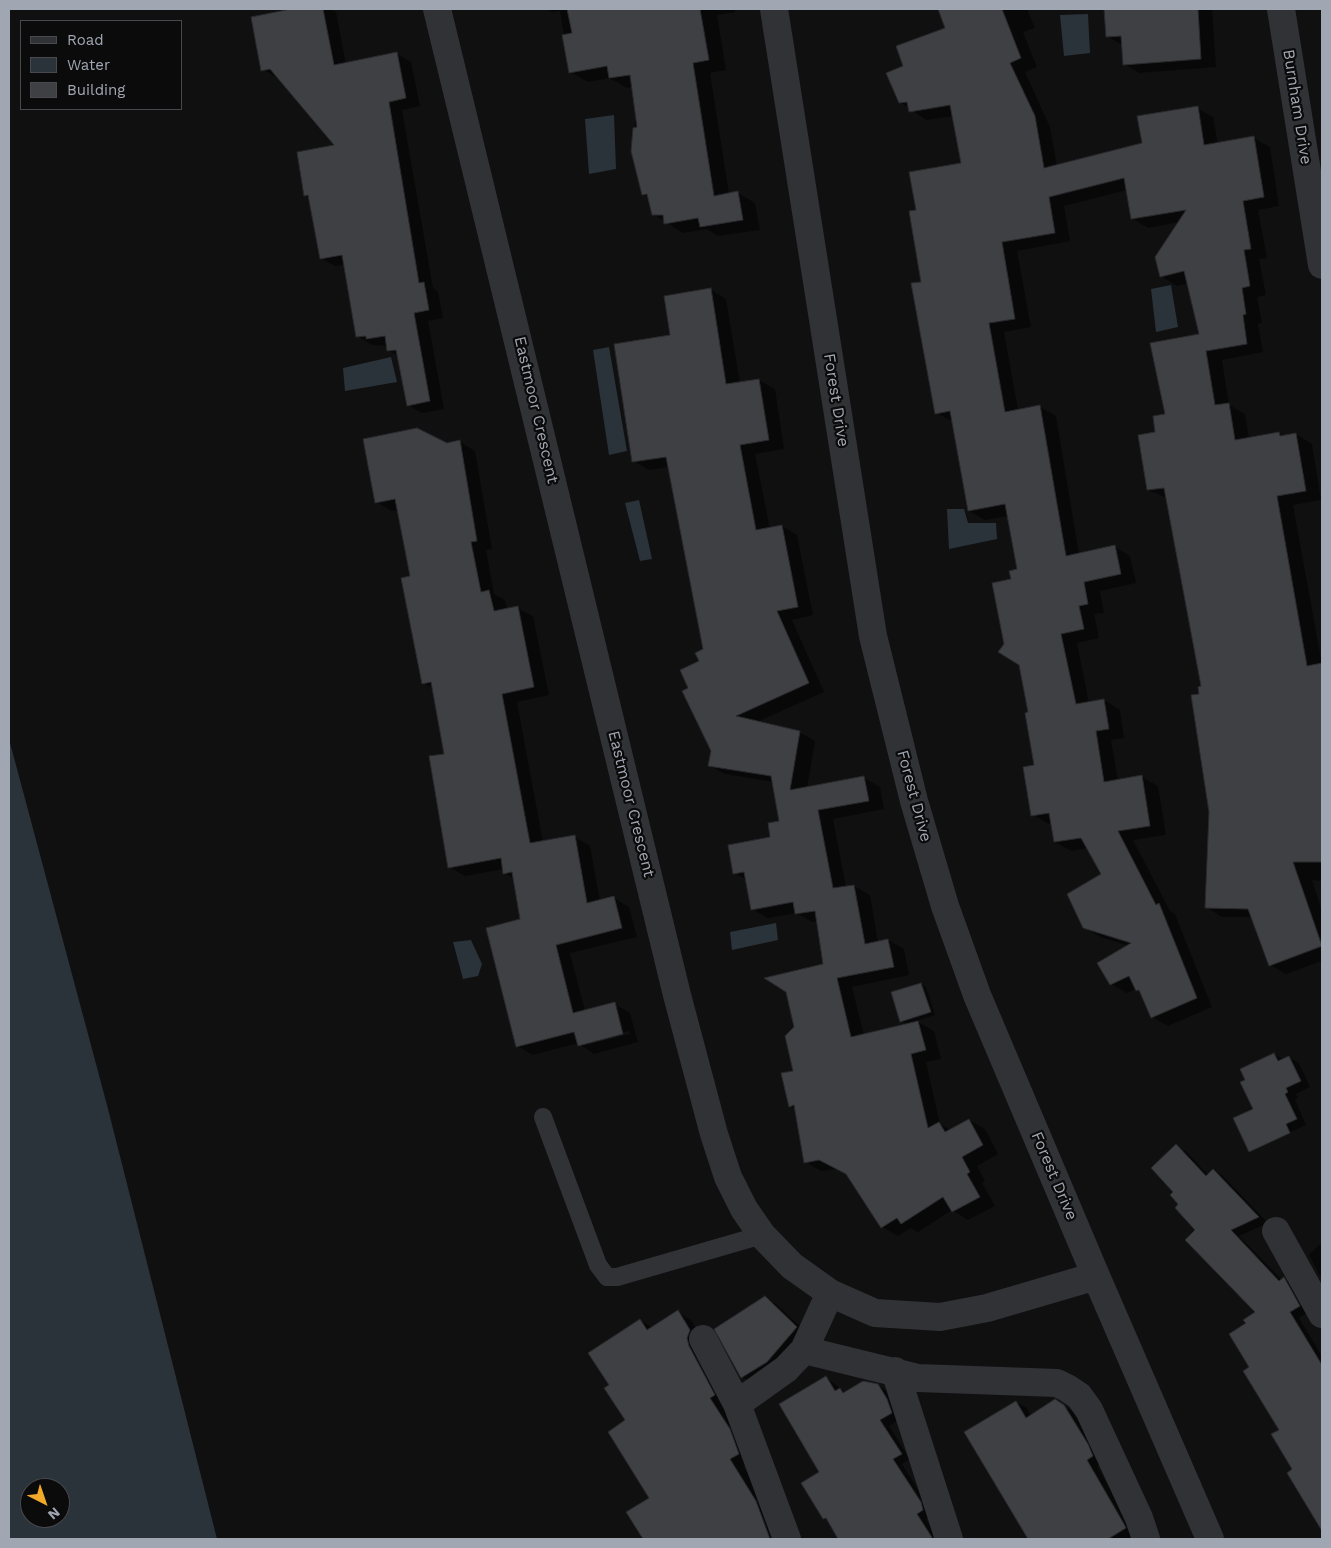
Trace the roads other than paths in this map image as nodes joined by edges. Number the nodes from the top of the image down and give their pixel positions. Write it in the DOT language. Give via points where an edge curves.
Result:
graph roads {
  1 [pos="437,9"];
  2 [pos="774,9"];
  3 [pos="1281,9"];
  4 [pos="1322,265"];
  5 [pos="543,1118"];
  6 [pos="1276,1231"];
  7 [pos="762,1235"];
  8 [pos="1096,1276"];
  9 [pos="830,1293"];
  10 [pos="1322,1314"];
  11 [pos="704,1339"];
  12 [pos="804,1350"];
  13 [pos="895,1372"];
  14 [pos="737,1404"];
  15 [pos="786,1539"];
  16 [pos="949,1539"];
  17 [pos="1146,1539"];
  18 [pos="1210,1539"];
  1 -- 7 [label="street, Eastmoor Crescent" via="704,1097 728,1177"];
  2 -- 8 [label="street, Forest Drive" via="873,636 914,801 945,906 977,995"];
  3 -- 4 [label="street, Burnham Drive"];
  5 -- 7 [label="lane" via="598,1265 607,1277 617,1277"];
  6 -- 10 [label="street"];
  7 -- 9 [label="street, Eastmoor Crescent" via="792,1266"];
  8 -- 9 [label="street, Eastmoor Crescent" via="987,1308 940,1317 875,1313"];
  8 -- 18 [label="street, Forest Drive"];
  9 -- 12 [label="street"];
  11 -- 14 [label="street"];
  12 -- 13 [label="street"];
  12 -- 14 [label="street" via="786,1369"];
  13 -- 16 [label="street"];
  13 -- 17 [label="street" via="918,1378 1057,1383 1067,1388 1079,1396 1089,1410"];
  14 -- 15 [label="street"];
}
